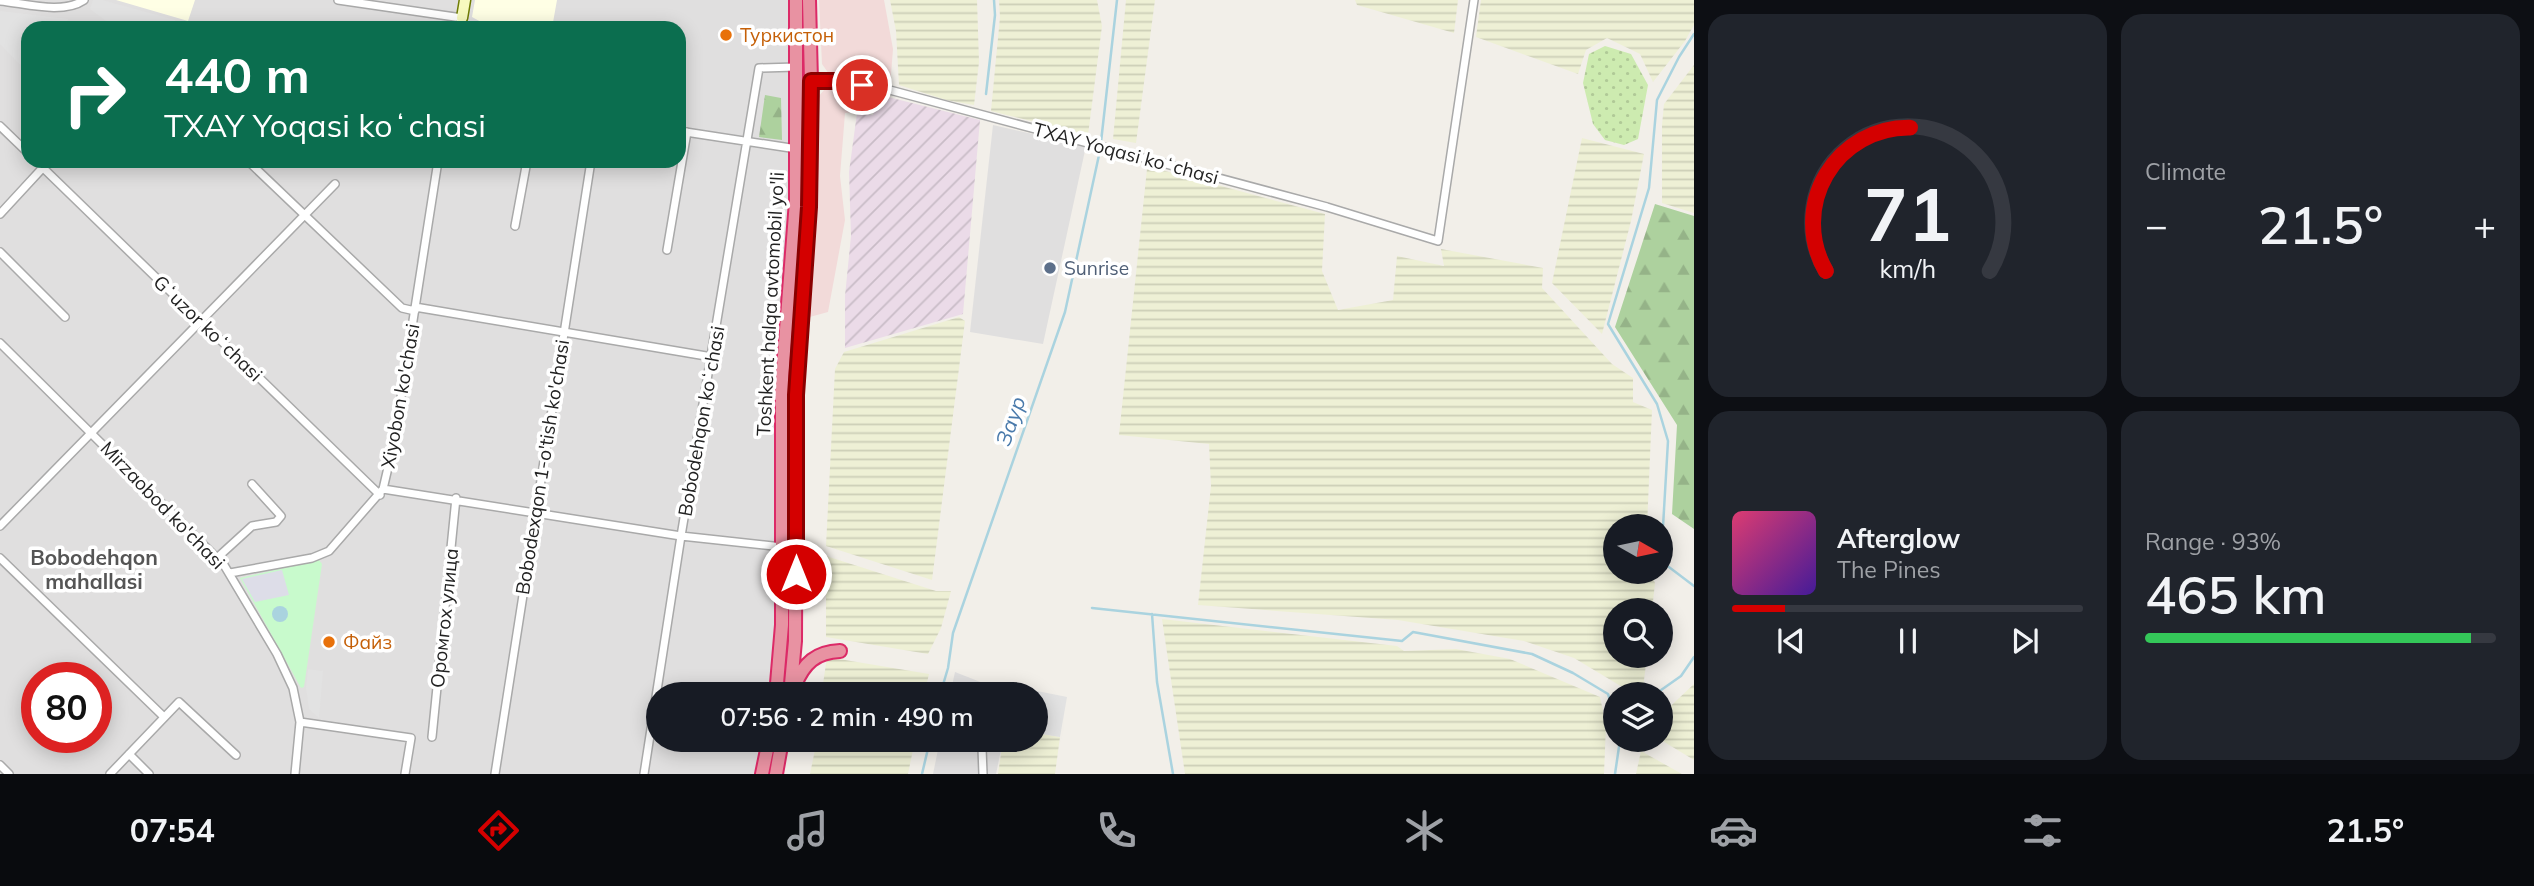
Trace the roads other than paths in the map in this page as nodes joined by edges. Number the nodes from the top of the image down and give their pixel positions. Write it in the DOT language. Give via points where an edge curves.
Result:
graph roads {
  1 [pos="84,0"];
  2 [pos="338,0"];
  3 [pos="422,0"];
  4 [pos="465,0"];
  5 [pos="796,0"];
  6 [pos="809,0"];
  7 [pos="1474,0"];
  8 [pos="0,1"];
  9 [pos="357,1"];
  10 [pos="420,12"];
  11 [pos="454,21"];
  12 [pos="461,21"];
  13 [pos="797,67"];
  14 [pos="811,81"];
  15 [pos="0,126"];
  16 [pos="686,132"];
  17 [pos="748,142"];
  18 [pos="21,146"];
  19 [pos="797,149"];
  20 [pos="42,168"];
  21 [pos="44,168"];
  22 [pos="255,168"];
  23 [pos="437,168"];
  24 [pos="526,168"];
  25 [pos="590,168"];
  26 [pos="678,168"];
  27 [pos="335,184"];
  28 [pos="0,214"];
  29 [pos="304,215"];
  30 [pos="515,226"];
  31 [pos="667,250"];
  32 [pos="0,253"];
  33 [pos="790,282"];
  34 [pos="804,283"];
  35 [pos="415,309"];
  36 [pos="65,317"];
  37 [pos="200,320"];
  38 [pos="563,332"];
  39 [pos="0,342"];
  40 [pos="712,357"];
  41 [pos="91,431"];
  42 [pos="252,484"];
  43 [pos="381,492"];
  44 [pos="456,498"];
  45 [pos="535,512"];
  46 [pos="0,526"];
  47 [pos="681,536"];
  48 [pos="782,547"];
  49 [pos="218,557"];
  50 [pos="0,558"];
  51 [pos="230,573"];
  52 [pos="840,651"];
  53 [pos="777,682"];
  54 [pos="792,682"];
  55 [pos="797,682"];
  56 [pos="164,717"];
  57 [pos="300,722"];
  58 [pos="432,737"];
  59 [pos="767,752"];
  60 [pos="780,752"];
  61 [pos="982,752"];
  62 [pos="129,754"];
  63 [pos="236,755"];
  64 [pos="0,765"];
  65 [pos="9,774"];
  66 [pos="110,774"];
  67 [pos="149,774"];
  68 [pos="295,774"];
  69 [pos="405,774"];
  70 [pos="495,774"];
  71 [pos="644,774"];
  72 [pos="762,774"];
  73 [pos="776,774"];
  74 [pos="983,774"];
  1 -- 8 [label="street" via="45,6"];
  2 -- 9 [label="street"];
  3 -- 10 [label="street"];
  4 -- 12 [label="street"];
  5 -- 13 [label="highway, Toshkent halqa avtomobil yo'li"];
  6 -- 14 [label="highway, Toshkent halqa avtomobil yo'li"];
  7 -- 14 [label="street, TXAY Yoqasi koʻchasi" via="1438,241 886,89"];
  9 -- 10 [label="street"];
  10 -- 11 [label="street"];
  13 -- 17 [label="street, Bobodehqon koʻchasi" via="759,68"];
  13 -- 19 [label="highway, Toshkent halqa avtomobil yo'li"];
  14 -- 34 [label="highway, Toshkent halqa avtomobil yo'li"];
  15 -- 18 [label="street"];
  16 -- 17 [label="street"];
  17 -- 19 [label="street"];
  17 -- 40 [label="street, Bobodehqon koʻchasi"];
  19 -- 33 [label="highway, Toshkent halqa avtomobil yo'li"];
  20 -- 28 [label="street"];
  21 -- 37 [label="street, Gʻuzor koʻchasi"];
  22 -- 29 [label="street"];
  23 -- 35 [label="street, Xiyobon ko'chasi"];
  24 -- 30 [label="street"];
  25 -- 38 [label="street, Bobodexqon 1-o'tish ko'chasi"];
  26 -- 31 [label="street"];
  27 -- 29 [label="street"];
  29 -- 35 [label="street" via="402,309"];
  29 -- 37 [label="street"];
  32 -- 36 [label="street"];
  33 -- 34 [label="highway"];
  33 -- 48 [label="highway, Toshkent halqa avtomobil yo'li" via="781,398"];
  34 -- 54 [label="highway, Toshkent halqa avtomobil yo'li" via="796,395"];
  35 -- 38 [label="street"];
  35 -- 43 [label="street, Xiyobon ko'chasi" via="394,442"];
  37 -- 41 [label="street"];
  37 -- 43 [label="street, Gʻuzor koʻchasi"];
  38 -- 40 [label="street"];
  38 -- 45 [label="street, Bobodexqon 1-o'tish ko'chasi"];
  39 -- 41 [label="street, Mirzaobod ko'chasi"];
  40 -- 47 [label="street, Bobodehqon koʻchasi"];
  41 -- 46 [label="street"];
  41 -- 49 [label="street, Mirzaobod ko'chasi"];
  42 -- 49 [label="street" via="281,516 276,522 252,526"];
  43 -- 44 [label="street"];
  43 -- 51 [label="street, Xiyobon ko'chasi" via="329,551"];
  44 -- 45 [label="street"];
  44 -- 58 [label="street, Оромгох улица"];
  45 -- 47 [label="street"];
  45 -- 70 [label="street, Bobodexqon 1-o'tish ko'chasi"];
  47 -- 48 [label="street"];
  47 -- 71 [label="street, Bobodehqon koʻchasi"];
  48 -- 53 [label="highway, Toshkent halqa avtomobil yo'li"];
  49 -- 51 [label="street, Mirzaobod ko'chasi"];
  50 -- 56 [label="street"];
  51 -- 57 [label="street, Mirzaobod ko'chasi" via="286,671"];
  52 -- 55 [label="highway" via="818,655"];
  56 -- 62 [label="street"];
  56 -- 63 [label="street" via="181,702"];
  57 -- 68 [label="street, Mirzaobod ko'chasi"];
  57 -- 69 [label="street" via="411,738"];
  59 -- 72 [label="highway"];
  60 -- 73 [label="highway"];
  61 -- 74 [label="street"];
  62 -- 66 [label="street"];
  62 -- 67 [label="street"];
  64 -- 65 [label="street"];
}
